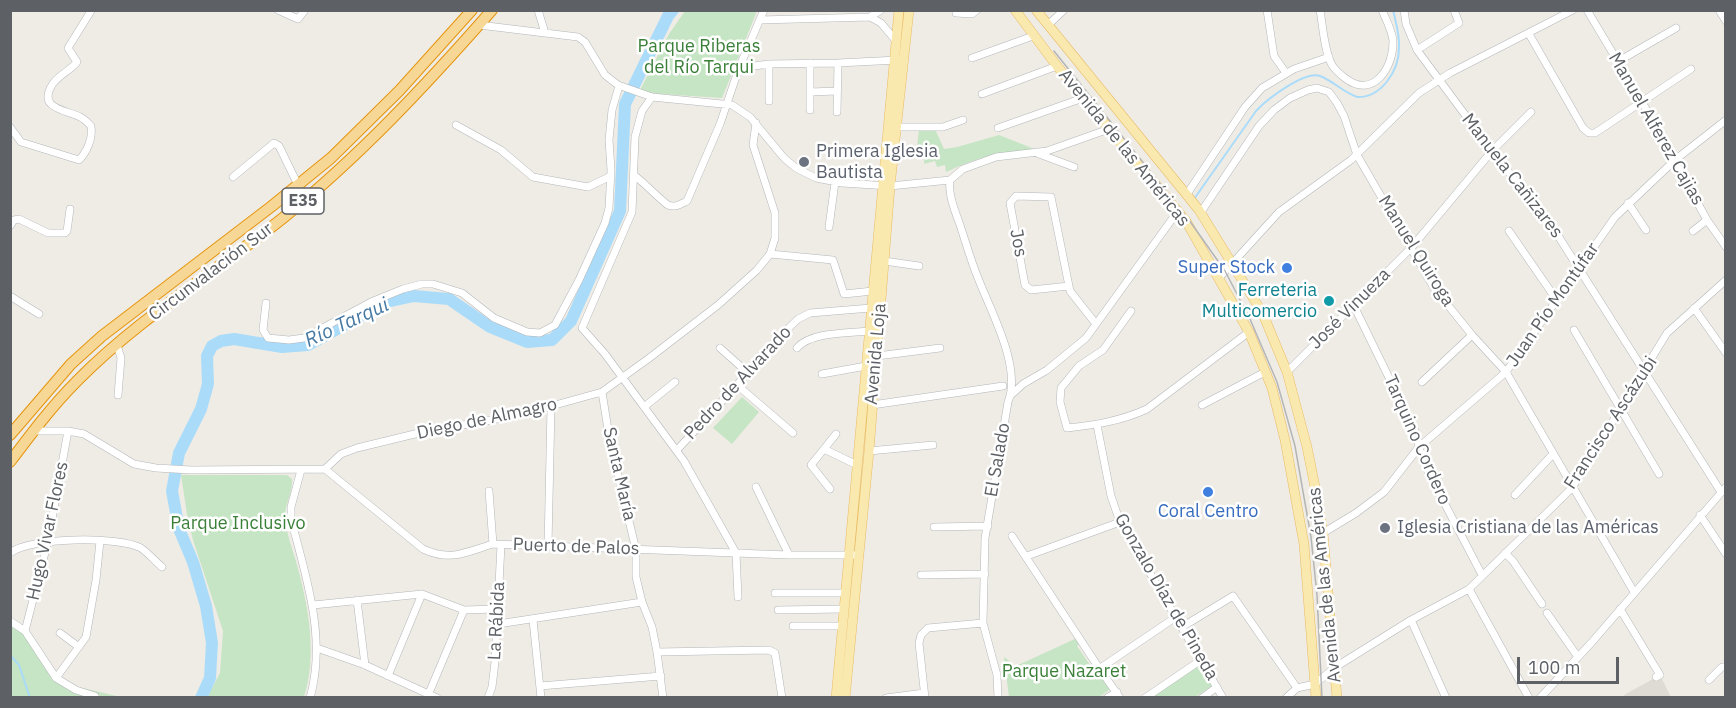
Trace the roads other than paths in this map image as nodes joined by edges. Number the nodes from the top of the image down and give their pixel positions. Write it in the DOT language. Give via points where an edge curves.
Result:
graph roads {
  1 [pos="278,10"];
  2 [pos="305,10"];
  3 [pos="472,10"];
  4 [pos="492,10"];
  5 [pos="538,10"];
  6 [pos="764,10"];
  7 [pos="881,10"];
  8 [pos="899,10"];
  9 [pos="909,10"];
  10 [pos="977,10"];
  11 [pos="1014,10"];
  12 [pos="1031,10"];
  13 [pos="1036,10"];
  14 [pos="1065,10"];
  15 [pos="1267,10"];
  16 [pos="1320,10"];
  17 [pos="1382,10"];
  18 [pos="1404,10"];
  19 [pos="1454,10"];
  20 [pos="1574,10"];
  21 [pos="1587,10"];
  22 [pos="1719,10"];
  23 [pos="91,11"];
  24 [pos="857,14"];
  25 [pos="956,14"];
  26 [pos="870,17"];
  27 [pos="760,20"];
  28 [pos="1725,21"];
  29 [pos="479,25"];
  30 [pos="1048,25"];
  31 [pos="1676,28"];
  32 [pos="545,33"];
  33 [pos="1529,34"];
  34 [pos="1034,36"];
  35 [pos="896,41"];
  36 [pos="1063,44"];
  37 [pos="1417,50"];
  38 [pos="1329,57"];
  39 [pos="972,58"];
  40 [pos="898,60"];
  41 [pos="1617,62"];
  42 [pos="810,63"];
  43 [pos="838,63"];
  44 [pos="769,64"];
  45 [pos="1057,66"];
  46 [pos="739,68"];
  47 [pos="1691,69"];
  48 [pos="1286,73"];
  49 [pos="1438,80"];
  50 [pos="623,87"];
  51 [pos="837,91"];
  52 [pos="810,92"];
  53 [pos="982,94"];
  54 [pos="652,97"];
  55 [pos="1083,98"];
  56 [pos="769,101"];
  57 [pos="1642,102"];
  58 [pos="726,103"];
  59 [pos="810,110"];
  60 [pos="837,112"];
  61 [pos="1531,112"];
  62 [pos="963,120"];
  63 [pos="1725,120"];
  64 [pos="756,123"];
  65 [pos="456,125"];
  66 [pos="10,127"];
  67 [pos="893,127"];
  68 [pos="998,128"];
  69 [pos="1109,129"];
  70 [pos="1492,151"];
  71 [pos="1038,154"];
  72 [pos="1357,154"];
  73 [pos="1675,160"];
  74 [pos="1074,167"];
  75 [pos="634,175"];
  76 [pos="611,176"];
  77 [pos="233,177"];
  78 [pos="950,180"];
  79 [pos="835,182"];
  80 [pos="298,184"];
  81 [pos="886,186"];
  82 [pos="1188,196"];
  83 [pos="1628,203"];
  84 [pos="70,209"];
  85 [pos="1200,211"];
  86 [pos="1179,212"];
  87 [pos="1707,220"];
  88 [pos="10,226"];
  89 [pos="829,227"];
  90 [pos="1646,230"];
  91 [pos="1509,231"];
  92 [pos="1693,231"];
  93 [pos="1725,247"];
  94 [pos="1411,248"];
  95 [pos="770,254"];
  96 [pos="884,261"];
  97 [pos="1233,262"];
  98 [pos="919,266"];
  99 [pos="1579,266"];
  100 [pos="1219,278"];
  101 [pos="1725,280"];
  102 [pos="1069,286"];
  103 [pos="873,291"];
  104 [pos="10,296"];
  105 [pos="1556,299"];
  106 [pos="266,303"];
  107 [pos="1353,304"];
  108 [pos="871,308"];
  109 [pos="1694,308"];
  110 [pos="1131,311"];
  111 [pos="39,314"];
  112 [pos="1096,324"];
  113 [pos="1574,330"];
  114 [pos="869,331"];
  115 [pos="1249,332"];
  116 [pos="1472,335"];
  117 [pos="117,345"];
  118 [pos="720,348"];
  119 [pos="797,348"];
  120 [pos="940,348"];
  121 [pos="1725,353"];
  122 [pos="876,357"];
  123 [pos="866,366"];
  124 [pos="747,372"];
  125 [pos="1265,372"];
  126 [pos="1287,372"];
  127 [pos="1506,372"];
  128 [pos="1644,373"];
  129 [pos="822,374"];
  130 [pos="622,377"];
  131 [pos="675,382"];
  132 [pos="1422,382"];
  133 [pos="737,384"];
  134 [pos="1003,386"];
  135 [pos="602,392"];
  136 [pos="118,395"];
  137 [pos="1011,395"];
  138 [pos="872,405"];
  139 [pos="1202,405"];
  140 [pos="551,407"];
  141 [pos="644,407"];
  142 [pos="1620,409"];
  143 [pos="24,420"];
  144 [pos="10,422"];
  145 [pos="1097,425"];
  146 [pos="34,431"];
  147 [pos="68,431"];
  148 [pos="793,433"];
  149 [pos="11,434"];
  150 [pos="836,434"];
  151 [pos="933,445"];
  152 [pos="1419,447"];
  153 [pos="824,449"];
  154 [pos="677,450"];
  155 [pos="869,451"];
  156 [pos="1553,454"];
  157 [pos="10,462"];
  158 [pos="857,465"];
  159 [pos="325,469"];
  160 [pos="302,470"];
  161 [pos="1659,474"];
  162 [pos="756,487"];
  163 [pos="1572,488"];
  164 [pos="830,489"];
  165 [pos="1723,489"];
  166 [pos="489,490"];
  167 [pos="1515,495"];
  168 [pos="1700,515"];
  169 [pos="1120,522"];
  170 [pos="988,526"];
  171 [pos="934,527"];
  172 [pos="1323,533"];
  173 [pos="1012,536"];
  174 [pos="48,541"];
  175 [pos="100,541"];
  176 [pos="497,544"];
  177 [pos="548,546"];
  178 [pos="636,550"];
  179 [pos="10,553"];
  180 [pos="736,553"];
  181 [pos="1505,553"];
  182 [pos="1725,554"];
  183 [pos="789,555"];
  184 [pos="848,555"];
  185 [pos="858,555"];
  186 [pos="1026,556"];
  187 [pos="162,567"];
  188 [pos="985,574"];
  189 [pos="921,575"];
  190 [pos="1482,575"];
  191 [pos="1469,589"];
  192 [pos="1634,592"];
  193 [pos="775,593"];
  194 [pos="845,593"];
  195 [pos="422,594"];
  196 [pos="738,597"];
  197 [pos="357,600"];
  198 [pos="642,603"];
  199 [pos="313,604"];
  200 [pos="1542,604"];
  201 [pos="498,609"];
  202 [pos="844,609"];
  203 [pos="1620,609"];
  204 [pos="464,610"];
  205 [pos="778,610"];
  206 [pos="1547,613"];
  207 [pos="1176,617"];
  208 [pos="533,620"];
  209 [pos="1411,620"];
  210 [pos="10,621"];
  211 [pos="983,623"];
  212 [pos="498,624"];
  213 [pos="793,626"];
  214 [pos="842,626"];
  215 [pos="1182,627"];
  216 [pos="25,631"];
  217 [pos="60,633"];
  218 [pos="79,647"];
  219 [pos="317,648"];
  220 [pos="657,652"];
  221 [pos="1578,657"];
  222 [pos="1201,660"];
  223 [pos="365,665"];
  224 [pos="1725,667"];
  225 [pos="1334,668"];
  226 [pos="1099,669"];
  227 [pos="388,676"];
  228 [pos="660,676"];
  229 [pos="1656,677"];
  230 [pos="56,678"];
  231 [pos="1709,680"];
  232 [pos="1315,684"];
  233 [pos="540,686"];
  234 [pos="1217,687"];
  235 [pos="1297,688"];
  236 [pos="429,693"];
  237 [pos="925,695"];
  238 [pos="1118,695"];
  239 [pos="95,696"];
  240 [pos="312,697"];
  241 [pos="437,698"];
  242 [pos="488,698"];
  243 [pos="541,698"];
  244 [pos="663,698"];
  245 [pos="782,698"];
  246 [pos="836,698"];
  247 [pos="845,698"];
  248 [pos="886,698"];
  249 [pos="998,698"];
  250 [pos="1107,698"];
  251 [pos="1145,698"];
  252 [pos="1202,698"];
  253 [pos="1223,698"];
  254 [pos="1286,698"];
  255 [pos="1316,698"];
  256 [pos="1337,698"];
  257 [pos="1446,698"];
  258 [pos="1529,698"];
  259 [pos="1540,698"];
  1 -- 2 [label="street" via="298,19"];
  3 -- 80 [label="highway, Circunvalación Sur / E35" via="399,91 331,158"];
  4 -- 29 [label="highway, Circunvalación Sur / E35"];
  5 -- 32 [label="street"];
  6 -- 27 [label="street"];
  7 -- 26 [label="street"];
  8 -- 35 [label="main road, Avenida Loja"];
  9 -- 40 [label="main road, Avenida Loja"];
  10 -- 25 [label="street"];
  11 -- 34 [label="main road, Avenida de las Américas"];
  12 -- 36 [label="main road, Avenida de las Américas"];
  13 -- 30 [label="main road, Avenida de las Américas"];
  14 -- 30 [label="street"];
  15 -- 48 [label="street" via="1274,56"];
  16 -- 38 [label="street"];
  17 -- 38 [label="street" via="1393,43 1389,65 1381,76 1369,85 1356,85 1335,69"];
  18 -- 37 [label="street, Manuela Cañizares"];
  19 -- 37 [label="street" via="1459,23"];
  20 -- 33 [label="street"];
  21 -- 41 [label="street, Manuel Alferez Cajias"];
  22 -- 28 [label="street"];
  23 -- 66 [label="street" via="68,48 77,62 51,86 49,95 55,108 80,117 91,126 83,156 79,160 21,142"];
  24 -- 26 [label="street"];
  24 -- 27 [label="street"];
  26 -- 35 [label="street" via="881,23"];
  27 -- 46 [label="street"];
  29 -- 32 [label="street"];
  29 -- 117 [label="highway, Circunvalación Sur / E35" via="339,170 282,219"];
  30 -- 36 [label="main road, Avenida de las Américas"];
  31 -- 41 [label="street"];
  32 -- 50 [label="street" via="578,37 605,75"];
  33 -- 49 [label="street"];
  33 -- 57 [label="street" via="1586,132 1595,133"];
  34 -- 39 [label="street"];
  34 -- 45 [label="main road, Avenida de las Américas"];
  35 -- 40 [label="main road, Avenida Loja"];
  36 -- 82 [label="main road, Avenida de las Américas"];
  37 -- 49 [label="street, Manuela Cañizares"];
  38 -- 48 [label="street"];
  40 -- 43 [label="street"];
  40 -- 67 [label="main road, Avenida Loja"];
  41 -- 57 [label="street, Manuel Alferez Cajias"];
  42 -- 43 [label="street"];
  42 -- 44 [label="street"];
  42 -- 52 [label="street"];
  43 -- 51 [label="street"];
  44 -- 46 [label="street"];
  44 -- 56 [label="street"];
  45 -- 53 [label="street"];
  45 -- 55 [label="main road, Avenida de las Américas"];
  46 -- 58 [label="street"];
  47 -- 57 [label="street"];
  48 -- 82 [label="street" via="1251,100"];
  49 -- 70 [label="street, Manuela Cañizares"];
  49 -- 72 [label="street" via="1413,98"];
  50 -- 54 [label="street"];
  50 -- 76 [label="street" via="612,110"];
  51 -- 52 [label="street"];
  51 -- 60 [label="street"];
  52 -- 59 [label="street"];
  54 -- 58 [label="street"];
  54 -- 75 [label="street" via="642,111 635,137"];
  55 -- 68 [label="street"];
  55 -- 69 [label="main road, Avenida de las Américas"];
  57 -- 73 [label="street, Manuel Alferez Cajias"];
  58 -- 64 [label="street" via="741,109"];
  58 -- 75 [label="street" via="687,201 667,205"];
  61 -- 70 [label="street, José Vinueza"];
  62 -- 67 [label="street" via="943,127"];
  63 -- 73 [label="street, Juan Pío Montúfar"];
  64 -- 79 [label="street" via="796,168"];
  64 -- 95 [label="street" via="754,151 775,213 775,238"];
  65 -- 76 [label="street" via="501,150 533,177 588,187"];
  67 -- 81 [label="main road, Avenida Loja"];
  69 -- 71 [label="street"];
  69 -- 86 [label="main road, Avenida de las Américas"];
  70 -- 94 [label="street, José Vinueza"];
  70 -- 99 [label="street, Manuela Cañizares"];
  71 -- 74 [label="street"];
  71 -- 78 [label="street" via="996,157 963,169"];
  72 -- 85 [label="street, Manuel Quiroga" via="1335,98 1321,89 1308,90 1285,101 1264,120"];
  72 -- 94 [label="street, Manuel Quiroga"];
  72 -- 97 [label="street" via="1285,207"];
  73 -- 83 [label="street, Juan Pío Montúfar"];
  73 -- 87 [label="street, Manuel Alferez Cajias"];
  75 -- 130 [label="street" via="628,224 582,328"];
  76 -- 106 [label="street" via="605,223 584,270 555,325 540,333 510,326 462,293 433,284 403,289 304,338 289,340 264,335"];
  77 -- 80 [label="street" via="274,143"];
  78 -- 81 [label="street"];
  78 -- 137 [label="street, El Salado" via="957,218 1008,355"];
  79 -- 81 [label="street"];
  79 -- 89 [label="street"];
  80 -- 143 [label="highway, Circunvalación Sur / E35" via="102,336 71,364"];
  81 -- 96 [label="main road, Avenida Loja"];
  81 -- 103 [label="main road, Avenida Loja"];
  82 -- 85 [label="main road, Avenida de las Américas"];
  83 -- 90 [label="street"];
  83 -- 99 [label="street, Juan Pío Montúfar"];
  84 -- 88 [label="street" via="65,233 48,233 19,219"];
  85 -- 97 [label="main road, Avenida de las Américas"];
  86 -- 100 [label="main road, Avenida de las Américas"];
  86 -- 112 [label="street"];
  87 -- 92 [label="street"];
  87 -- 93 [label="street, Manuel Alferez Cajias"];
  91 -- 105 [label="street"];
  94 -- 107 [label="street, José Vinueza"];
  94 -- 116 [label="street, Manuel Quiroga" via="1434,288"];
  95 -- 103 [label="street" via="832,260 844,294"];
  95 -- 130 [label="street, Diego de Almagro" via="718,305"];
  96 -- 98 [label="street"];
  96 -- 122 [label="main road, Avenida Loja"];
  97 -- 100 [label="street"];
  97 -- 126 [label="main road, Avenida de las Américas" via="1263,314"];
  99 -- 105 [label="street, Juan Pío Montúfar"];
  99 -- 128 [label="street, Manuela Cañizares"];
  100 -- 115 [label="main road, Avenida de las Américas"];
  101 -- 109 [label="street, Francisco Ascázubi"];
  102 -- 102 [label="street, Jos" via="1052,200 1048,195 1016,196 1010,203 1025,285 1031,290"];
  102 -- 112 [label="street"];
  103 -- 108 [label="main road, Avenida Loja"];
  104 -- 111 [label="street"];
  105 -- 127 [label="street, Juan Pío Montúfar"];
  107 -- 126 [label="street, José Vinueza"];
  107 -- 152 [label="street, Tarquino Cordero" via="1418,435"];
  108 -- 114 [label="main road, Avenida Loja"];
  108 -- 124 [label="street, Pedro de Alvarado" via="822,311 798,319"];
  109 -- 121 [label="street"];
  109 -- 128 [label="street, Francisco Ascázubi" via="1667,333"];
  110 -- 145 [label="street" via="1103,350 1079,366 1061,388 1062,415 1067,428"];
  112 -- 137 [label="street" via="1086,338"];
  113 -- 142 [label="street"];
  114 -- 119 [label="street" via="812,337"];
  114 -- 123 [label="main road, Avenida Loja"];
  115 -- 125 [label="main road, Avenida de las Américas"];
  115 -- 145 [label="street" via="1147,409"];
  116 -- 127 [label="street, Manuel Quiroga"];
  116 -- 132 [label="street"];
  117 -- 136 [label="street" via="121,358"];
  117 -- 146 [label="highway, Circunvalación Sur / E35" via="76,382"];
  118 -- 124 [label="street"];
  120 -- 122 [label="street"];
  122 -- 138 [label="main road, Avenida Loja"];
  123 -- 129 [label="street"];
  123 -- 158 [label="main road, Avenida Loja"];
  124 -- 133 [label="street, Pedro de Alvarado"];
  125 -- 139 [label="street"];
  125 -- 232 [label="main road, Avenida de las Américas" via="1285,440 1304,544"];
  126 -- 172 [label="main road, Avenida de las Américas" via="1307,447"];
  127 -- 152 [label="street, Juan Pío Montúfar"];
  127 -- 156 [label="street, Manuel Quiroga"];
  128 -- 142 [label="street, Francisco Ascázubi"];
  128 -- 165 [label="street, Manuela Cañizares"];
  130 -- 135 [label="street, Diego de Almagro"];
  130 -- 141 [label="street"];
  131 -- 141 [label="street"];
  133 -- 148 [label="street"];
  133 -- 154 [label="street, Pedro de Alvarado"];
  134 -- 138 [label="street"];
  135 -- 140 [label="street, Diego de Almagro"];
  135 -- 178 [label="street, Santa María"];
  137 -- 170 [label="street, El Salado"];
  138 -- 155 [label="main road, Avenida Loja"];
  140 -- 159 [label="street, Diego de Almagro" via="357,448 341,454"];
  140 -- 177 [label="street"];
  141 -- 154 [label="street"];
  142 -- 161 [label="street"];
  142 -- 163 [label="street, Francisco Ascázubi"];
  143 -- 144 [label="street"];
  143 -- 149 [label="highway, Circunvalación Sur / E35"];
  145 -- 169 [label="street, Gonzalo Díaz de Pineda"];
  146 -- 147 [label="street"];
  146 -- 157 [label="highway, Circunvalación Sur / E35"];
  147 -- 160 [label="street" via="84,434 134,464 156,468"];
  147 -- 174 [label="street, Hugo Vivar Flores"];
  150 -- 153 [label="street"];
  151 -- 155 [label="street"];
  152 -- 172 [label="street, Juan Pío Montúfar" via="1384,492"];
  152 -- 190 [label="street, Tarquino Cordero" via="1425,466"];
  153 -- 158 [label="street"];
  153 -- 164 [label="street" via="811,465"];
  154 -- 180 [label="street"];
  155 -- 185 [label="main road, Avenida Loja"];
  156 -- 163 [label="street, Manuel Quiroga"];
  156 -- 167 [label="street"];
  158 -- 184 [label="main road, Avenida Loja"];
  159 -- 160 [label="street"];
  159 -- 176 [label="street, Puerto de Palos" via="423,549 449,556"];
  160 -- 199 [label="street" via="291,519"];
  162 -- 183 [label="street"];
  163 -- 181 [label="street, Francisco Ascázubi"];
  163 -- 192 [label="street, Manuel Quiroga"];
  165 -- 168 [label="street"];
  166 -- 176 [label="street, La Rábida"];
  168 -- 182 [label="street"];
  168 -- 192 [label="street"];
  169 -- 186 [label="street"];
  169 -- 207 [label="street, Gonzalo Díaz de Pineda"];
  170 -- 171 [label="street"];
  170 -- 188 [label="street, El Salado"];
  172 -- 225 [label="main road, Avenida de las Américas"];
  173 -- 186 [label="street"];
  174 -- 175 [label="street"];
  174 -- 179 [label="street" via="20,546"];
  174 -- 216 [label="street, Hugo Vivar Flores"];
  175 -- 187 [label="street" via="141,548"];
  175 -- 218 [label="street" via="86,637"];
  176 -- 177 [label="street, Puerto de Palos"];
  176 -- 201 [label="street, La Rábida"];
  177 -- 178 [label="street, Puerto de Palos"];
  178 -- 180 [label="street, Puerto de Palos"];
  178 -- 198 [label="street, Santa María" via="636,577"];
  180 -- 183 [label="street, Puerto de Palos"];
  180 -- 196 [label="street"];
  181 -- 190 [label="street, Francisco Ascázubi"];
  181 -- 200 [label="street"];
  183 -- 184 [label="street, Puerto de Palos"];
  184 -- 185 [label="street, Puerto de Palos"];
  184 -- 194 [label="main road, Avenida Loja"];
  185 -- 247 [label="main road, Avenida Loja"];
  186 -- 226 [label="street"];
  188 -- 189 [label="street"];
  188 -- 211 [label="street, El Salado"];
  190 -- 191 [label="street, Francisco Ascázubi"];
  191 -- 209 [label="street, Francisco Ascázubi"];
  191 -- 258 [label="street"];
  192 -- 203 [label="street"];
  193 -- 194 [label="street"];
  194 -- 202 [label="main road, Avenida Loja"];
  195 -- 197 [label="street"];
  195 -- 204 [label="street"];
  195 -- 227 [label="street"];
  197 -- 199 [label="street"];
  197 -- 223 [label="street"];
  198 -- 208 [label="street"];
  198 -- 220 [label="street, Santa María"];
  199 -- 219 [label="street"];
  201 -- 204 [label="street"];
  201 -- 212 [label="street, La Rábida"];
  202 -- 205 [label="street"];
  202 -- 214 [label="main road, Avenida Loja"];
  203 -- 221 [label="street"];
  203 -- 229 [label="street" via="1660,675"];
  204 -- 236 [label="street"];
  206 -- 221 [label="street"];
  207 -- 215 [label="street, Gonzalo Díaz de Pineda"];
  207 -- 226 [label="street"];
  208 -- 212 [label="street"];
  208 -- 233 [label="street"];
  209 -- 225 [label="street, Francisco Ascázubi"];
  209 -- 257 [label="street"];
  210 -- 216 [label="street"];
  211 -- 237 [label="street" via="927,628 921,635"];
  211 -- 249 [label="street, El Salado" via="997,675"];
  212 -- 242 [label="street, La Rábida"];
  213 -- 214 [label="street"];
  214 -- 246 [label="main road, Avenida Loja"];
  215 -- 222 [label="street, Gonzalo Díaz de Pineda"];
  215 -- 235 [label="street" via="1233,596"];
  216 -- 230 [label="street"];
  217 -- 218 [label="street"];
  218 -- 230 [label="street"];
  219 -- 223 [label="street"];
  219 -- 240 [label="street"];
  220 -- 228 [label="street, Santa María"];
  220 -- 245 [label="street" via="769,650 777,659"];
  221 -- 259 [label="street"];
  222 -- 234 [label="street, Gonzalo Díaz de Pineda"];
  222 -- 251 [label="street"];
  223 -- 227 [label="street"];
  224 -- 231 [label="street"];
  225 -- 232 [label="street, Francisco Ascázubi"];
  225 -- 256 [label="main road, Avenida de las Américas"];
  226 -- 238 [label="street"];
  227 -- 236 [label="street"];
  228 -- 233 [label="street"];
  228 -- 244 [label="street, Santa María"];
  230 -- 239 [label="street"];
  232 -- 235 [label="street"];
  232 -- 255 [label="main road, Avenida de las Américas"];
  233 -- 243 [label="street"];
  234 -- 252 [label="street"];
  234 -- 253 [label="street, Gonzalo Díaz de Pineda"];
  235 -- 254 [label="street"];
  236 -- 241 [label="street"];
  237 -- 248 [label="street"];
  238 -- 250 [label="street"];
}
